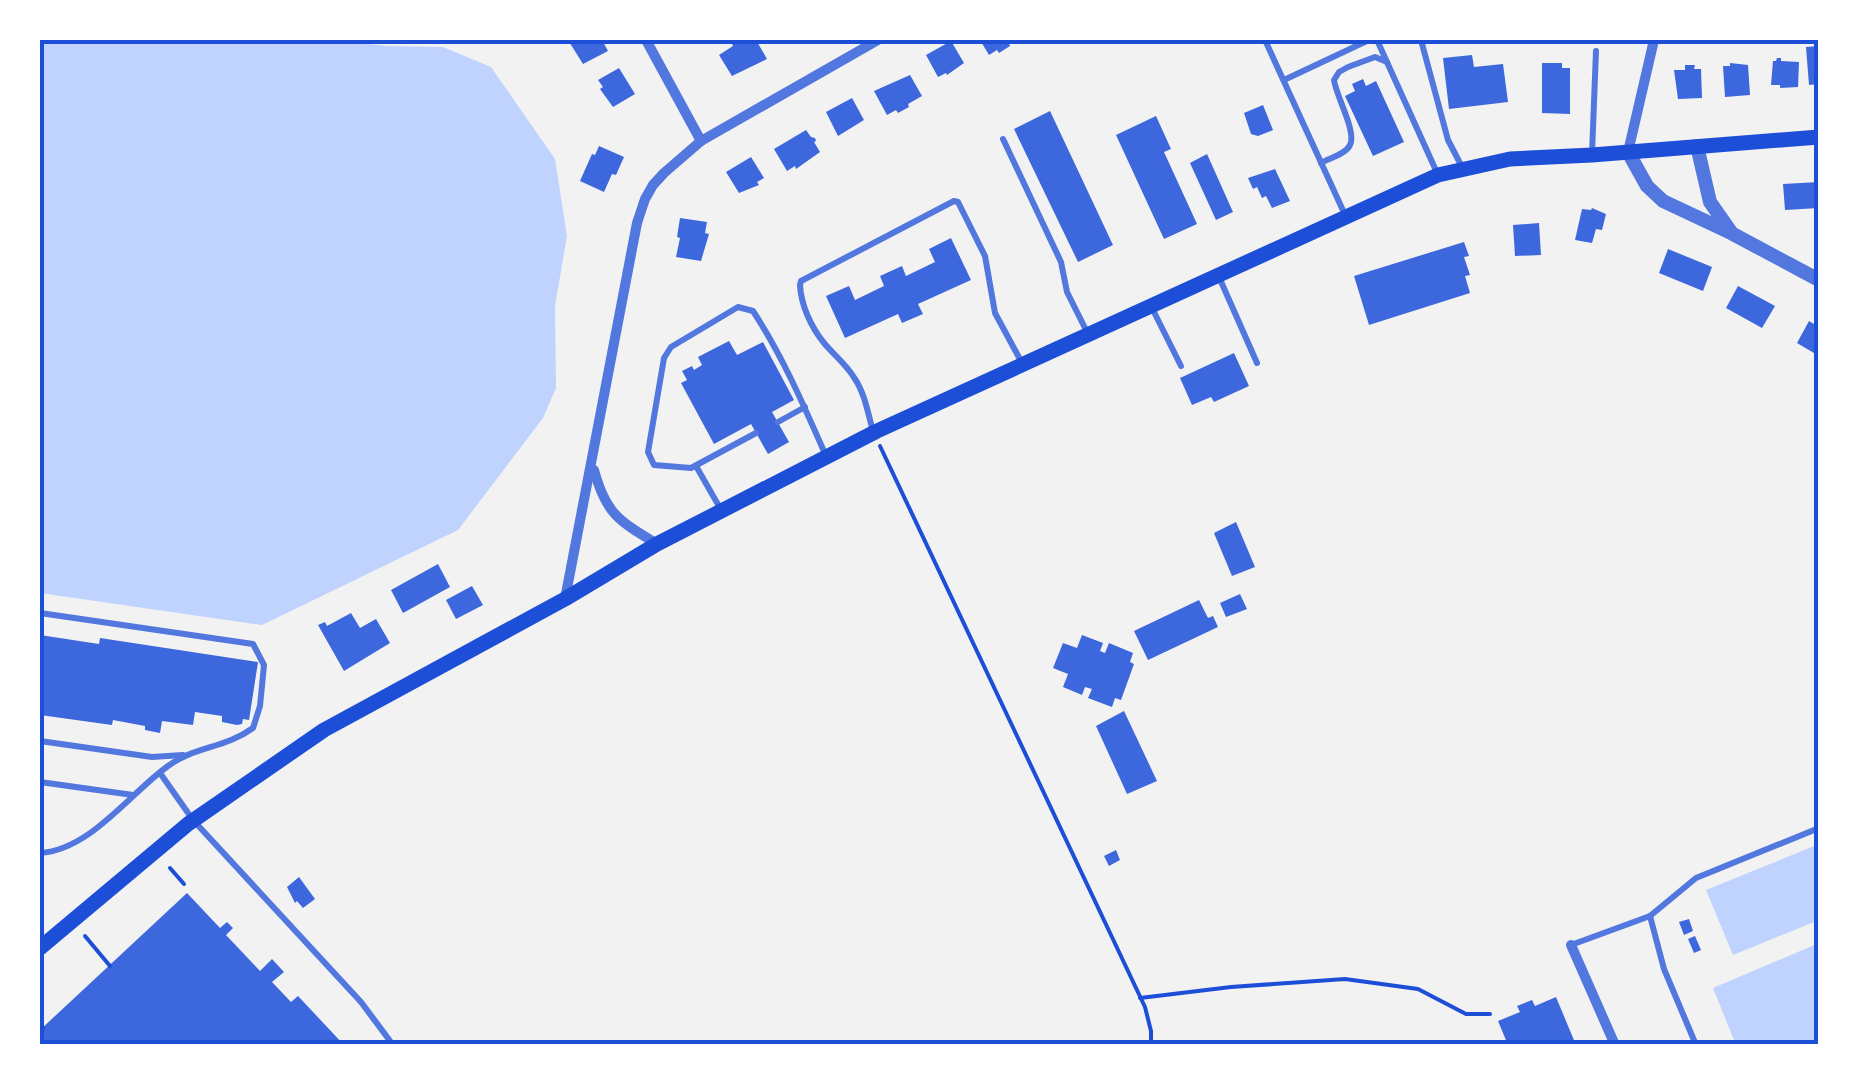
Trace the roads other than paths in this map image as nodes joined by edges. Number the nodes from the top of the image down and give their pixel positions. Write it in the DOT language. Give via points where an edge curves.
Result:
graph roads {
  1 [pos="646,40"];
  2 [pos="878,40"];
  3 [pos="1265,40"];
  4 [pos="1373,40"];
  5 [pos="1421,40"];
  6 [pos="1654,40"];
  7 [pos="1596,51"];
  8 [pos="1386,62"];
  9 [pos="1284,80"];
  10 [pos="1819,138"];
  11 [pos="1004,140"];
  12 [pos="701,141"];
  13 [pos="1697,146"];
  14 [pos="1628,152"];
  15 [pos="1592,155"];
  16 [pos="1321,162"];
  17 [pos="1462,168"];
  18 [pos="1438,175"];
  19 [pos="1346,218"];
  20 [pos="1731,233"];
  21 [pos="1218,276"];
  22 [pos="1819,280"];
  23 [pos="1150,305"];
  24 [pos="1088,334"];
  25 [pos="1022,364"];
  26 [pos="1257,364"];
  27 [pos="1181,366"];
  28 [pos="805,407"];
  29 [pos="778,422"];
  30 [pos="874,432"];
  31 [pos="756,433"];
  32 [pos="826,457"];
  33 [pos="592,464"];
  34 [pos="696,466"];
  35 [pos="721,511"];
  36 [pos="657,544"];
  37 [pos="564,598"];
  38 [pos="40,613"];
  39 [pos="40,740"];
  40 [pos="187,755"];
  41 [pos="160,772"];
  42 [pos="40,782"];
  43 [pos="134,795"];
  44 [pos="193,820"];
  45 [pos="1819,828"];
  46 [pos="40,853"];
  47 [pos="1650,916"];
  48 [pos="1572,945"];
  49 [pos="41,946"];
  50 [pos="392,1045"];
  51 [pos="1614,1045"];
  52 [pos="1696,1045"];
  1 -- 12 [label="street"];
  2 -- 12 [label="street"];
  3 -- 9 [label="lane"];
  4 -- 8 [label="lane"];
  4 -- 9 [label="lane"];
  5 -- 17 [label="lane"];
  6 -- 14 [label="street"];
  7 -- 15 [label="lane"];
  8 -- 16 [label="lane" via="1375,57 1339,72 1336,93 1352,143"];
  8 -- 18 [label="lane"];
  9 -- 16 [label="lane"];
  10 -- 13 [label="main road"];
  11 -- 24 [label="lane"];
  12 -- 33 [label="street" via="645,199"];
  13 -- 14 [label="main road"];
  13 -- 20 [label="street" via="1710,202"];
  14 -- 15 [label="main road"];
  14 -- 20 [label="street" via="1656,196"];
  15 -- 17 [label="main road" via="1510,158"];
  16 -- 19 [label="lane"];
  17 -- 18 [label="main road"];
  18 -- 19 [label="main road"];
  19 -- 21 [label="main road"];
  20 -- 22 [label="street"];
  21 -- 23 [label="main road"];
  21 -- 26 [label="lane"];
  23 -- 24 [label="main road"];
  23 -- 27 [label="lane"];
  24 -- 25 [label="main road"];
  25 -- 30 [label="main road"];
  25 -- 30 [label="lane" via="995,314 985,256 954,202 801,281 808,316 855,378"];
  28 -- 29 [label="lane"];
  28 -- 32 [label="lane"];
  28 -- 34 [label="lane" via="753,311 738,307 671,347 664,358 648,452 654,464"];
  30 -- 32 [label="main road"];
  31 -- 34 [label="lane"];
  32 -- 35 [label="main road"];
  33 -- 36 [label="street" via="605,504"];
  33 -- 37 [label="street"];
  34 -- 35 [label="lane"];
  35 -- 36 [label="main road"];
  36 -- 37 [label="main road"];
  37 -- 44 [label="main road" via="324,730"];
  38 -- 40 [label="lane" via="253,644 264,664 253,728"];
  39 -- 40 [label="lane"];
  40 -- 41 [label="lane"];
  41 -- 43 [label="lane"];
  41 -- 44 [label="lane"];
  42 -- 43 [label="lane"];
  43 -- 46 [label="lane" via="79,841"];
  44 -- 49 [label="main road"];
  44 -- 50 [label="lane"];
  45 -- 47 [label="lane" via="1696,878"];
  47 -- 48 [label="lane"];
  47 -- 52 [label="lane"];
  48 -- 51 [label="street"];
}
